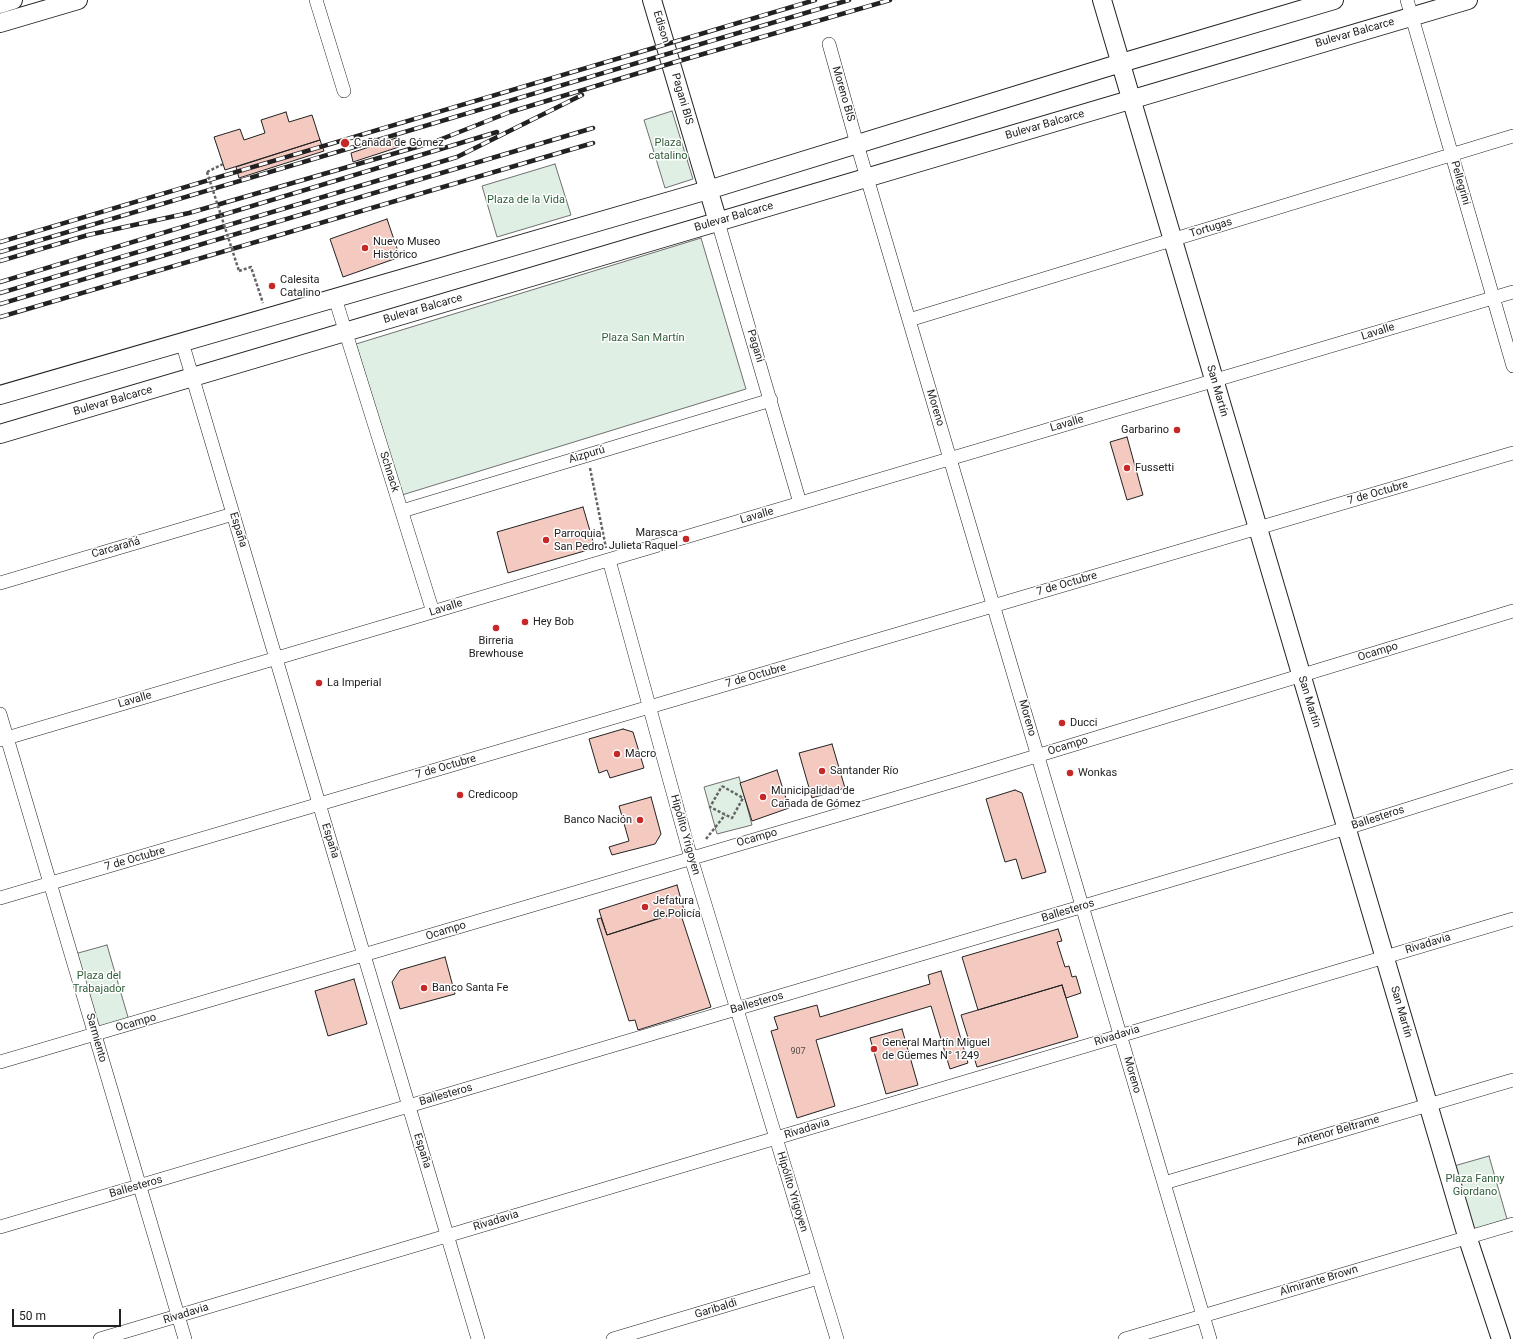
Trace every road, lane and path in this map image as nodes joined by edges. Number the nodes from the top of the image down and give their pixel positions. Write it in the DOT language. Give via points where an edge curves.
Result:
graph roads {
  1 [pos="13,0"];
  2 [pos="78,0"];
  3 [pos="316,0"];
  4 [pos="652,0"];
  5 [pos="1102,0"];
  6 [pos="1334,0"];
  7 [pos="1468,0"];
  8 [pos="0,4"];
  9 [pos="1410,8"];
  10 [pos="0,23"];
  11 [pos="829,44"];
  12 [pos="669,54"];
  13 [pos="1121,63"];
  14 [pos="344,91"];
  15 [pos="1131,100"];
  16 [pos="1513,136"];
  17 [pos="857,144"];
  18 [pos="1452,155"];
  19 [pos="223,164"];
  20 [pos="867,178"];
  21 [pos="708,190"];
  22 [pos="718,222"];
  23 [pos="1172,240"];
  24 [pos="1513,292"];
  25 [pos="335,298"];
  26 [pos="1493,298"];
  27 [pos="267,317"];
  28 [pos="909,320"];
  29 [pos="345,332"];
  30 [pos="182,342"];
  31 [pos="1513,366"];
  32 [pos="192,378"];
  33 [pos="1214,381"];
  34 [pos="0,395"];
  35 [pos="771,400"];
  36 [pos="0,434"];
  37 [pos="1513,453"];
  38 [pos="587,455"];
  39 [pos="950,459"];
  40 [pos="800,503"];
  41 [pos="402,511"];
  42 [pos="233,514"];
  43 [pos="1258,528"];
  44 [pos="609,560"];
  45 [pos="0,583"];
  46 [pos="994,606"];
  47 [pos="433,612"];
  48 [pos="1513,612"];
  49 [pos="276,659"];
  50 [pos="1301,676"];
  51 [pos="649,707"];
  52 [pos="0,714"];
  53 [pos="4,739"];
  54 [pos="1038,755"];
  55 [pos="1513,776"];
  56 [pos="319,804"];
  57 [pos="725,815"];
  58 [pos="1347,828"];
  59 [pos="691,858"];
  60 [pos="50,884"];
  61 [pos="0,898"];
  62 [pos="1082,907"];
  63 [pos="1513,919"];
  64 [pos="364,956"];
  65 [pos="1385,957"];
  66 [pos="737,1009"];
  67 [pos="95,1034"];
  68 [pos="1120,1036"];
  69 [pos="0,1062"];
  70 [pos="1513,1080"];
  71 [pos="1428,1105"];
  72 [pos="409,1106"];
  73 [pos="776,1138"];
  74 [pos="1164,1183"];
  75 [pos="140,1186"];
  76 [pos="1513,1224"];
  77 [pos="0,1227"];
  78 [pos="448,1236"];
  79 [pos="1467,1236"];
  80 [pos="818,1278"];
  81 [pos="178,1316"];
  82 [pos="1203,1316"];
  83 [pos="100,1339"];
  84 [pos="185,1339"];
  85 [pos="478,1339"];
  86 [pos="613,1339"];
  87 [pos="837,1339"];
  88 [pos="1125,1339"];
  89 [pos="1210,1339"];
  90 [pos="1500,1339"];
  1 -- 8 [label="main road"];
  2 -- 10 [label="main road"];
  3 -- 14 [label="street"];
  4 -- 12 [label="main road, Edison"];
  5 -- 13 [label="main road, San Martín"];
  6 -- 13 [label="main road"];
  7 -- 9 [label="main road, Bulevar Balcarce"];
  9 -- 15 [label="main road, Bulevar Balcarce"];
  9 -- 18 [label="street, Pellegrini"];
  11 -- 17 [label="street, Moreno BIS"];
  12 -- 21 [label="main road, Pagani BIS"];
  13 -- 15 [label="main road, San Martín"];
  13 -- 17 [label="main road"];
  15 -- 20 [label="main road, Bulevar Balcarce"];
  15 -- 23 [label="main road, San Martín"];
  16 -- 18 [label="street, Tortugas"];
  17 -- 20 [label="street, Moreno"];
  17 -- 21 [label="main road"];
  18 -- 23 [label="street, Tortugas"];
  18 -- 26 [label="street, Pellegrini"];
  19 -- 27 [label="path, bridge" via="207,172 239,271 251,267"];
  20 -- 22 [label="main road, Bulevar Balcarce"];
  20 -- 28 [label="street, Moreno"];
  21 -- 22 [label="main road, Pagani"];
  21 -- 25 [label="main road"];
  22 -- 29 [label="main road, Bulevar Balcarce"];
  22 -- 35 [label="street, Pagani"];
  23 -- 28 [label="street, Tortugas"];
  23 -- 33 [label="main road, San Martín"];
  24 -- 26 [label="street, Lavalle"];
  25 -- 27 [label="main road"];
  25 -- 29 [label="street, Schnack"];
  26 -- 31 [label="street, Pellegrini"];
  26 -- 33 [label="street, Lavalle"];
  27 -- 30 [label="main road"];
  28 -- 39 [label="street, Moreno"];
  29 -- 32 [label="main road, Bulevar Balcarce"];
  29 -- 41 [label="street, Schnack"];
  30 -- 32 [label="street, España"];
  30 -- 34 [label="main road"];
  32 -- 36 [label="main road, Bulevar Balcarce"];
  32 -- 42 [label="street, España"];
  33 -- 39 [label="street, Lavalle"];
  33 -- 43 [label="main road, San Martín"];
  35 -- 38 [label="street, Aizpurú"];
  35 -- 40 [label="street, Pagani"];
  37 -- 43 [label="street, 7 de Octubre"];
  38 -- 41 [label="street, Aizpurú"];
  38 -- 44 [label="path"];
  39 -- 40 [label="street, Lavalle"];
  39 -- 46 [label="street, Moreno"];
  40 -- 44 [label="street, Lavalle"];
  41 -- 47 [label="street, Schnack"];
  42 -- 45 [label="street, Carcarañá"];
  42 -- 49 [label="street, España"];
  43 -- 46 [label="street, 7 de Octubre"];
  43 -- 50 [label="main road, San Martín"];
  44 -- 47 [label="street, Lavalle"];
  44 -- 51 [label="street, Hipólito Yrigoyen"];
  46 -- 51 [label="street, 7 de Octubre"];
  46 -- 54 [label="street, Moreno"];
  47 -- 49 [label="street, Lavalle"];
  48 -- 50 [label="street, Ocampo"];
  49 -- 53 [label="street, Lavalle"];
  49 -- 56 [label="street, España"];
  50 -- 54 [label="street, Ocampo"];
  50 -- 58 [label="main road, San Martín"];
  51 -- 56 [label="street, 7 de Octubre"];
  51 -- 59 [label="street, Hipólito Yrigoyen"];
  52 -- 53 [label="street, Sarmiento"];
  53 -- 60 [label="street, Sarmiento"];
  54 -- 59 [label="street, Ocampo"];
  54 -- 62 [label="street, Moreno"];
  55 -- 58 [label="street, Ballesteros"];
  56 -- 60 [label="street, 7 de Octubre"];
  56 -- 64 [label="street, España"];
  57 -- 57 [label="path" via="710,807 722,786 743,798 732,818"];
  57 -- 59 [label="path"];
  58 -- 62 [label="street, Ballesteros"];
  58 -- 65 [label="main road, San Martín"];
  59 -- 64 [label="street, Ocampo"];
  59 -- 66 [label="street, Hipólito Yrigoyen"];
  60 -- 61 [label="street, 7 de Octubre"];
  60 -- 67 [label="street, Sarmiento"];
  62 -- 66 [label="street, Ballesteros"];
  62 -- 68 [label="street, Moreno"];
  63 -- 65 [label="street, Rivadavia"];
  64 -- 67 [label="street, Ocampo"];
  64 -- 72 [label="street, España"];
  65 -- 68 [label="street, Rivadavia"];
  65 -- 71 [label="main road, San Martín"];
  66 -- 72 [label="street, Ballesteros"];
  66 -- 73 [label="street, Hipólito Yrigoyen"];
  67 -- 69 [label="street, Ocampo"];
  67 -- 75 [label="street, Sarmiento"];
  68 -- 73 [label="street, Rivadavia"];
  68 -- 74 [label="street, Moreno"];
  70 -- 71 [label="street, Antenor Beltrame"];
  71 -- 74 [label="street, Antenor Beltrame"];
  71 -- 79 [label="main road, San Martín"];
  72 -- 75 [label="street, Ballesteros"];
  72 -- 78 [label="street, España"];
  73 -- 78 [label="street, Rivadavia"];
  73 -- 80 [label="street, Hipólito Yrigoyen"];
  74 -- 82 [label="street, Moreno"];
  75 -- 77 [label="street, Ballesteros"];
  75 -- 81 [label="street, Sarmiento"];
  76 -- 79 [label="street, Almirante Brown"];
  78 -- 81 [label="street, Rivadavia"];
  78 -- 85 [label="street, España"];
  79 -- 82 [label="street, Almirante Brown"];
  79 -- 90 [label="main road, San Martín"];
  80 -- 86 [label="street, Garibaldi"];
  80 -- 87 [label="street, Hipólito Yrigoyen"];
  81 -- 83 [label="street, Rivadavia"];
  81 -- 84 [label="street, Sarmiento"];
  82 -- 88 [label="street, Almirante Brown"];
  82 -- 89 [label="street, Moreno"];
}
